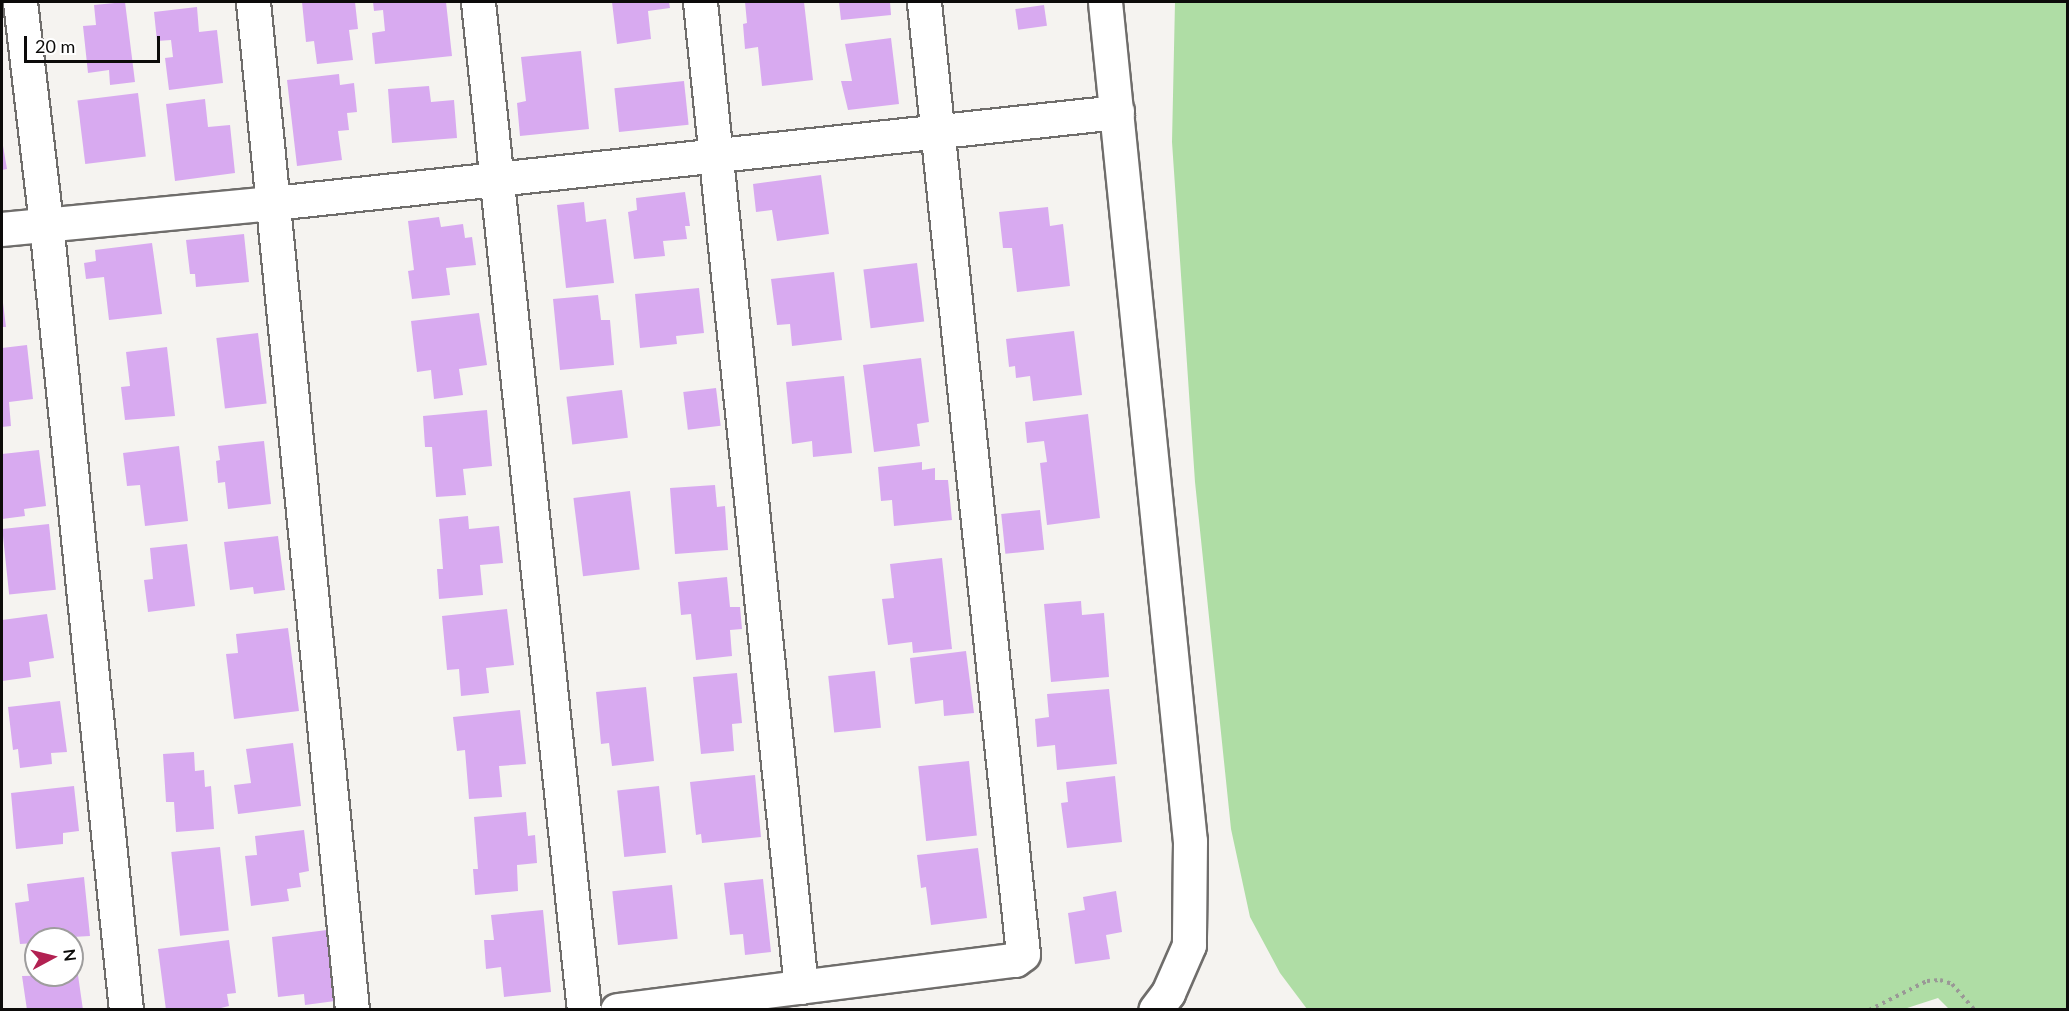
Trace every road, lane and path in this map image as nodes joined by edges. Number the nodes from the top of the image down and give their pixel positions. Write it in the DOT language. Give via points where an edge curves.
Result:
graph roads {
  1 [pos="20,2"];
  2 [pos="254,2"];
  3 [pos="478,2"];
  4 [pos="700,2"];
  5 [pos="924,2"];
  6 [pos="1105,2"];
  7 [pos="1117,112"];
  8 [pos="937,132"];
  9 [pos="716,156"];
  10 [pos="497,179"];
  11 [pos="274,203"];
  12 [pos="46,223"];
  13 [pos="2,229"];
  14 [pos="801,987"];
  15 [pos="126,1010"];
  16 [pos="352,1010"];
  17 [pos="584,1010"];
  18 [pos="617,1010"];
  19 [pos="1155,1010"];
  20 [pos="1869,1010"];
  21 [pos="1975,1010"];
  1 -- 12 [label="street"];
  2 -- 11 [label="street"];
  3 -- 10 [label="street"];
  4 -- 9 [label="street"];
  5 -- 8 [label="street"];
  6 -- 7 [label="street"];
  7 -- 8 [label="street"];
  7 -- 19 [label="street" via="1190,841 1190,945 1168,993"];
  8 -- 9 [label="street"];
  8 -- 14 [label="street" via="1023,954 1015,960"];
  9 -- 10 [label="street"];
  9 -- 14 [label="street"];
  10 -- 11 [label="street"];
  10 -- 17 [label="street"];
  11 -- 12 [label="street"];
  11 -- 16 [label="street"];
  12 -- 13 [label="street"];
  12 -- 15 [label="street"];
  14 -- 18 [label="street"];
  20 -- 21 [label="path" via="1927,981 1941,980 1952,984"];
}
